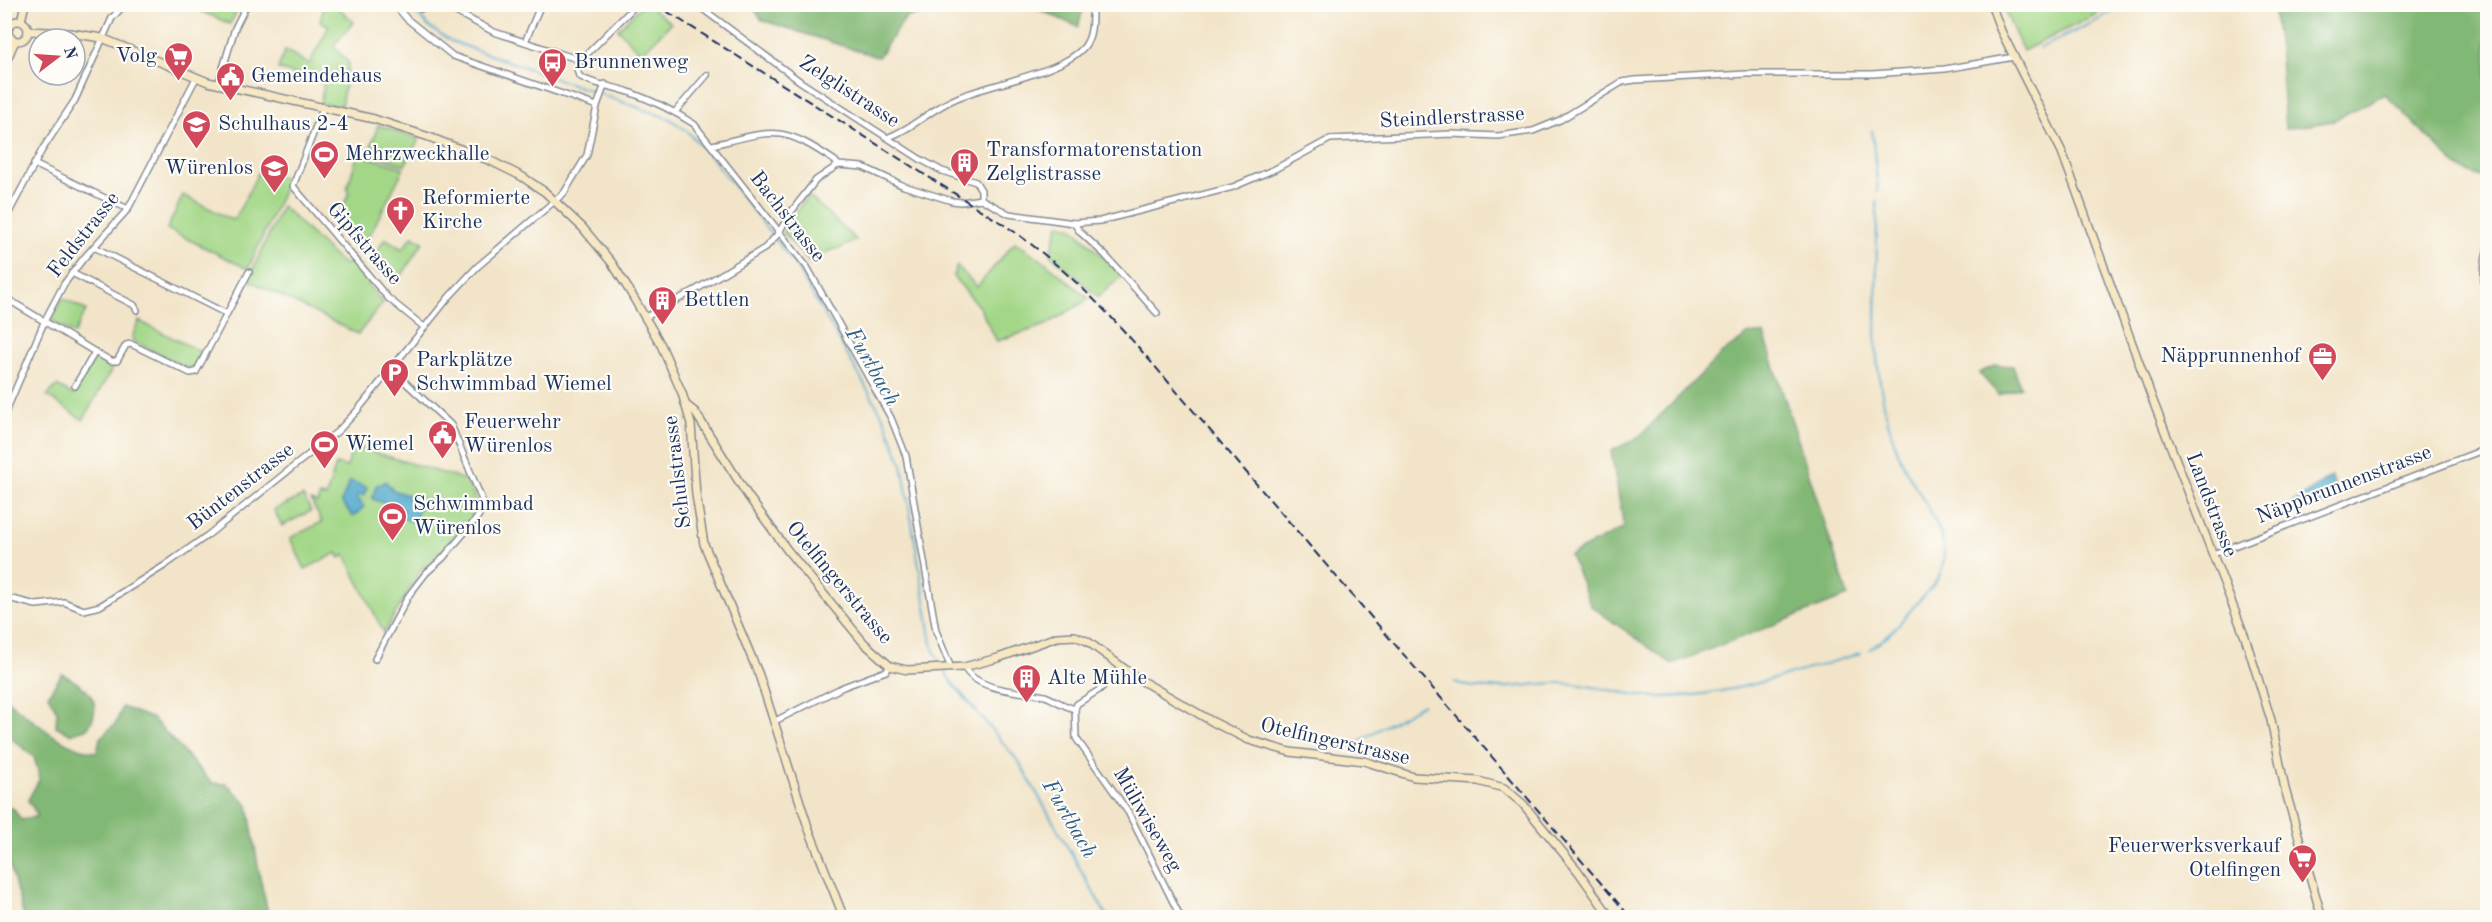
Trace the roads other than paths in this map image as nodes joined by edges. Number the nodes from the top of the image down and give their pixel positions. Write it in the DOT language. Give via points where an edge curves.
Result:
graph roads {
  1 [pos="25,4"];
  2 [pos="125,4"];
  3 [pos="248,4"];
  4 [pos="394,4"];
  5 [pos="541,4"];
  6 [pos="637,4"];
  7 [pos="696,4"];
  8 [pos="1990,4"];
  9 [pos="454,11"];
  10 [pos="1092,12"];
  11 [pos="21,21"];
  12 [pos="27,28"];
  13 [pos="6,31"];
  14 [pos="27,33"];
  15 [pos="87,35"];
  16 [pos="102,38"];
  17 [pos="15,40"];
  18 [pos="525,42"];
  19 [pos="2014,57"];
  20 [pos="580,61"];
  21 [pos="4,66"];
  22 [pos="707,75"];
  23 [pos="195,78"];
  24 [pos="218,85"];
  25 [pos="604,87"];
  26 [pos="598,103"];
  27 [pos="323,108"];
  28 [pos="675,112"];
  29 [pos="905,132"];
  30 [pos="889,137"];
  31 [pos="712,145"];
  32 [pos="904,147"];
  33 [pos="34,164"];
  34 [pos="838,165"];
  35 [pos="981,199"];
  36 [pos="555,201"];
  37 [pos="128,209"];
  38 [pos="4,222"];
  39 [pos="1074,223"];
  40 [pos="779,233"];
  41 [pos="94,247"];
  42 [pos="2487,247"];
  43 [pos="249,272"];
  44 [pos="72,273"];
  45 [pos="4,297"];
  46 [pos="137,310"];
  47 [pos="225,313"];
  48 [pos="1157,313"];
  49 [pos="2487,314"];
  50 [pos="646,317"];
  51 [pos="45,320"];
  52 [pos="424,327"];
  53 [pos="95,352"];
  54 [pos="391,369"];
  55 [pos="75,386"];
  56 [pos="686,405"];
  57 [pos="4,416"];
  58 [pos="2487,448"];
  59 [pos="2213,554"];
  60 [pos="4,597"];
  61 [pos="375,658"];
  62 [pos="890,666"];
  63 [pos="949,668"];
  64 [pos="964,668"];
  65 [pos="1122,668"];
  66 [pos="1075,709"];
  67 [pos="775,722"];
  68 [pos="844,918"];
  69 [pos="1181,918"];
  70 [pos="1611,918"];
  71 [pos="2322,918"];
  1 -- 11 [label="street"];
  2 -- 16 [label="street"];
  3 -- 24 [label="street" via="235,28"];
  4 -- 26 [label="street" via="453,56"];
  5 -- 18 [label="street"];
  6 -- 20 [label="street"];
  7 -- 30 [label="street, Zelglistrasse" via="801,82"];
  8 -- 19 [label="street, Landstrasse"];
  9 -- 18 [label="street" via="477,25"];
  10 -- 29 [label="street" via="1092,32 1085,47 1071,57 1043,71 956,98"];
  11 -- 12 [label="street"];
  11 -- 13 [label="street" via="14,22"];
  13 -- 17 [label="street"];
  14 -- 17 [label="street" via="24,39"];
  15 -- 16 [label="street, Schulstrasse"];
  16 -- 23 [label="street, Schulstrasse"];
  16 -- 33 [label="street" via="75,100"];
  17 -- 21 [label="street"];
  18 -- 20 [label="street"];
  19 -- 39 [label="street, Steindlerstrasse" via="1946,69 1872,74 1746,74 1622,82 1560,120 1533,131 1497,136 1330,139 1233,187 1100,221"];
  19 -- 59 [label="street, Landstrasse" via="2062,152"];
  20 -- 25 [label="street, Bachstrasse" via="579,76"];
  22 -- 28 [label="street"];
  23 -- 24 [label="street, Schulstrasse"];
  23 -- 37 [label="street, Feldstrasse"];
  24 -- 27 [label="street, Schulstrasse"];
  25 -- 26 [label="street"];
  25 -- 28 [label="street, Bachstrasse" via="629,92"];
  26 -- 36 [label="street" via="587,155"];
  27 -- 36 [label="street, Schulstrasse" via="374,119 490,161 521,176"];
  27 -- 52 [label="street, Gipfstrasse" via="293,186 388,298"];
  28 -- 31 [label="street, Bachstrasse" via="694,124"];
  29 -- 30 [label="street"];
  29 -- 32 [label="street"];
  30 -- 32 [label="street, Zelglistrasse"];
  31 -- 34 [label="street" via="777,133 808,142"];
  31 -- 40 [label="street, Bachstrasse"];
  32 -- 35 [label="street, Zelglistrasse" via="932,166 976,182"];
  33 -- 37 [label="street"];
  33 -- 38 [label="street"];
  34 -- 35 [label="street" via="862,167 952,201"];
  34 -- 40 [label="street" via="810,187"];
  35 -- 39 [label="street, Steindlerstrasse" via="1009,214"];
  36 -- 50 [label="street, Schulstrasse" via="598,245"];
  36 -- 52 [label="street, Büntenstrasse" via="483,262"];
  37 -- 41 [label="street, Feldstrasse"];
  39 -- 48 [label="street"];
  40 -- 50 [label="street" via="758,253"];
  40 -- 63 [label="street, Bachstrasse" via="807,267 897,432 912,483 936,632"];
  41 -- 44 [label="street, Feldstrasse"];
  41 -- 47 [label="street"];
  42 -- 49 [label="street"];
  43 -- 47 [label="street"];
  44 -- 46 [label="street"];
  44 -- 51 [label="street, Feldstrasse"];
  45 -- 51 [label="street"];
  47 -- 53 [label="street" via="196,372 190,373 131,344 126,345 117,361"];
  50 -- 56 [label="street, Schulstrasse"];
  51 -- 53 [label="street"];
  51 -- 57 [label="street, Feldstrasse"];
  52 -- 54 [label="street, Büntenstrasse"];
  53 -- 55 [label="street"];
  54 -- 60 [label="street, Büntenstrasse" via="344,425 303,459 208,535 99,606 84,610 64,602 36,604"];
  54 -- 61 [label="street" via="451,425 482,507 477,518 409,595"];
  56 -- 62 [label="street, Otelfingerstrasse" via="695,411 788,551 864,643"];
  56 -- 67 [label="street, Schulstrasse" via="704,543"];
  58 -- 59 [label="street, Näppbrunnenstrasse"];
  59 -- 71 [label="street, Landstrasse" via="2263,690 2284,789"];
  62 -- 63 [label="street, Otelfingerstrasse" via="907,670"];
  62 -- 67 [label="street"];
  63 -- 64 [label="street, Otelfingerstrasse"];
  64 -- 65 [label="street, Otelfingerstrasse" via="1067,635 1087,641"];
  64 -- 66 [label="street" via="994,687 1048,697"];
  65 -- 66 [label="street"];
  65 -- 70 [label="street, Otelfingerstrasse" via="1213,722 1258,742 1319,757 1364,761 1414,777 1504,788 1523,804"];
  66 -- 69 [label="street, Müliwiseweg" via="1076,738 1128,812"];
  67 -- 68 [label="street, Schulstrasse" via="813,844"];
}
